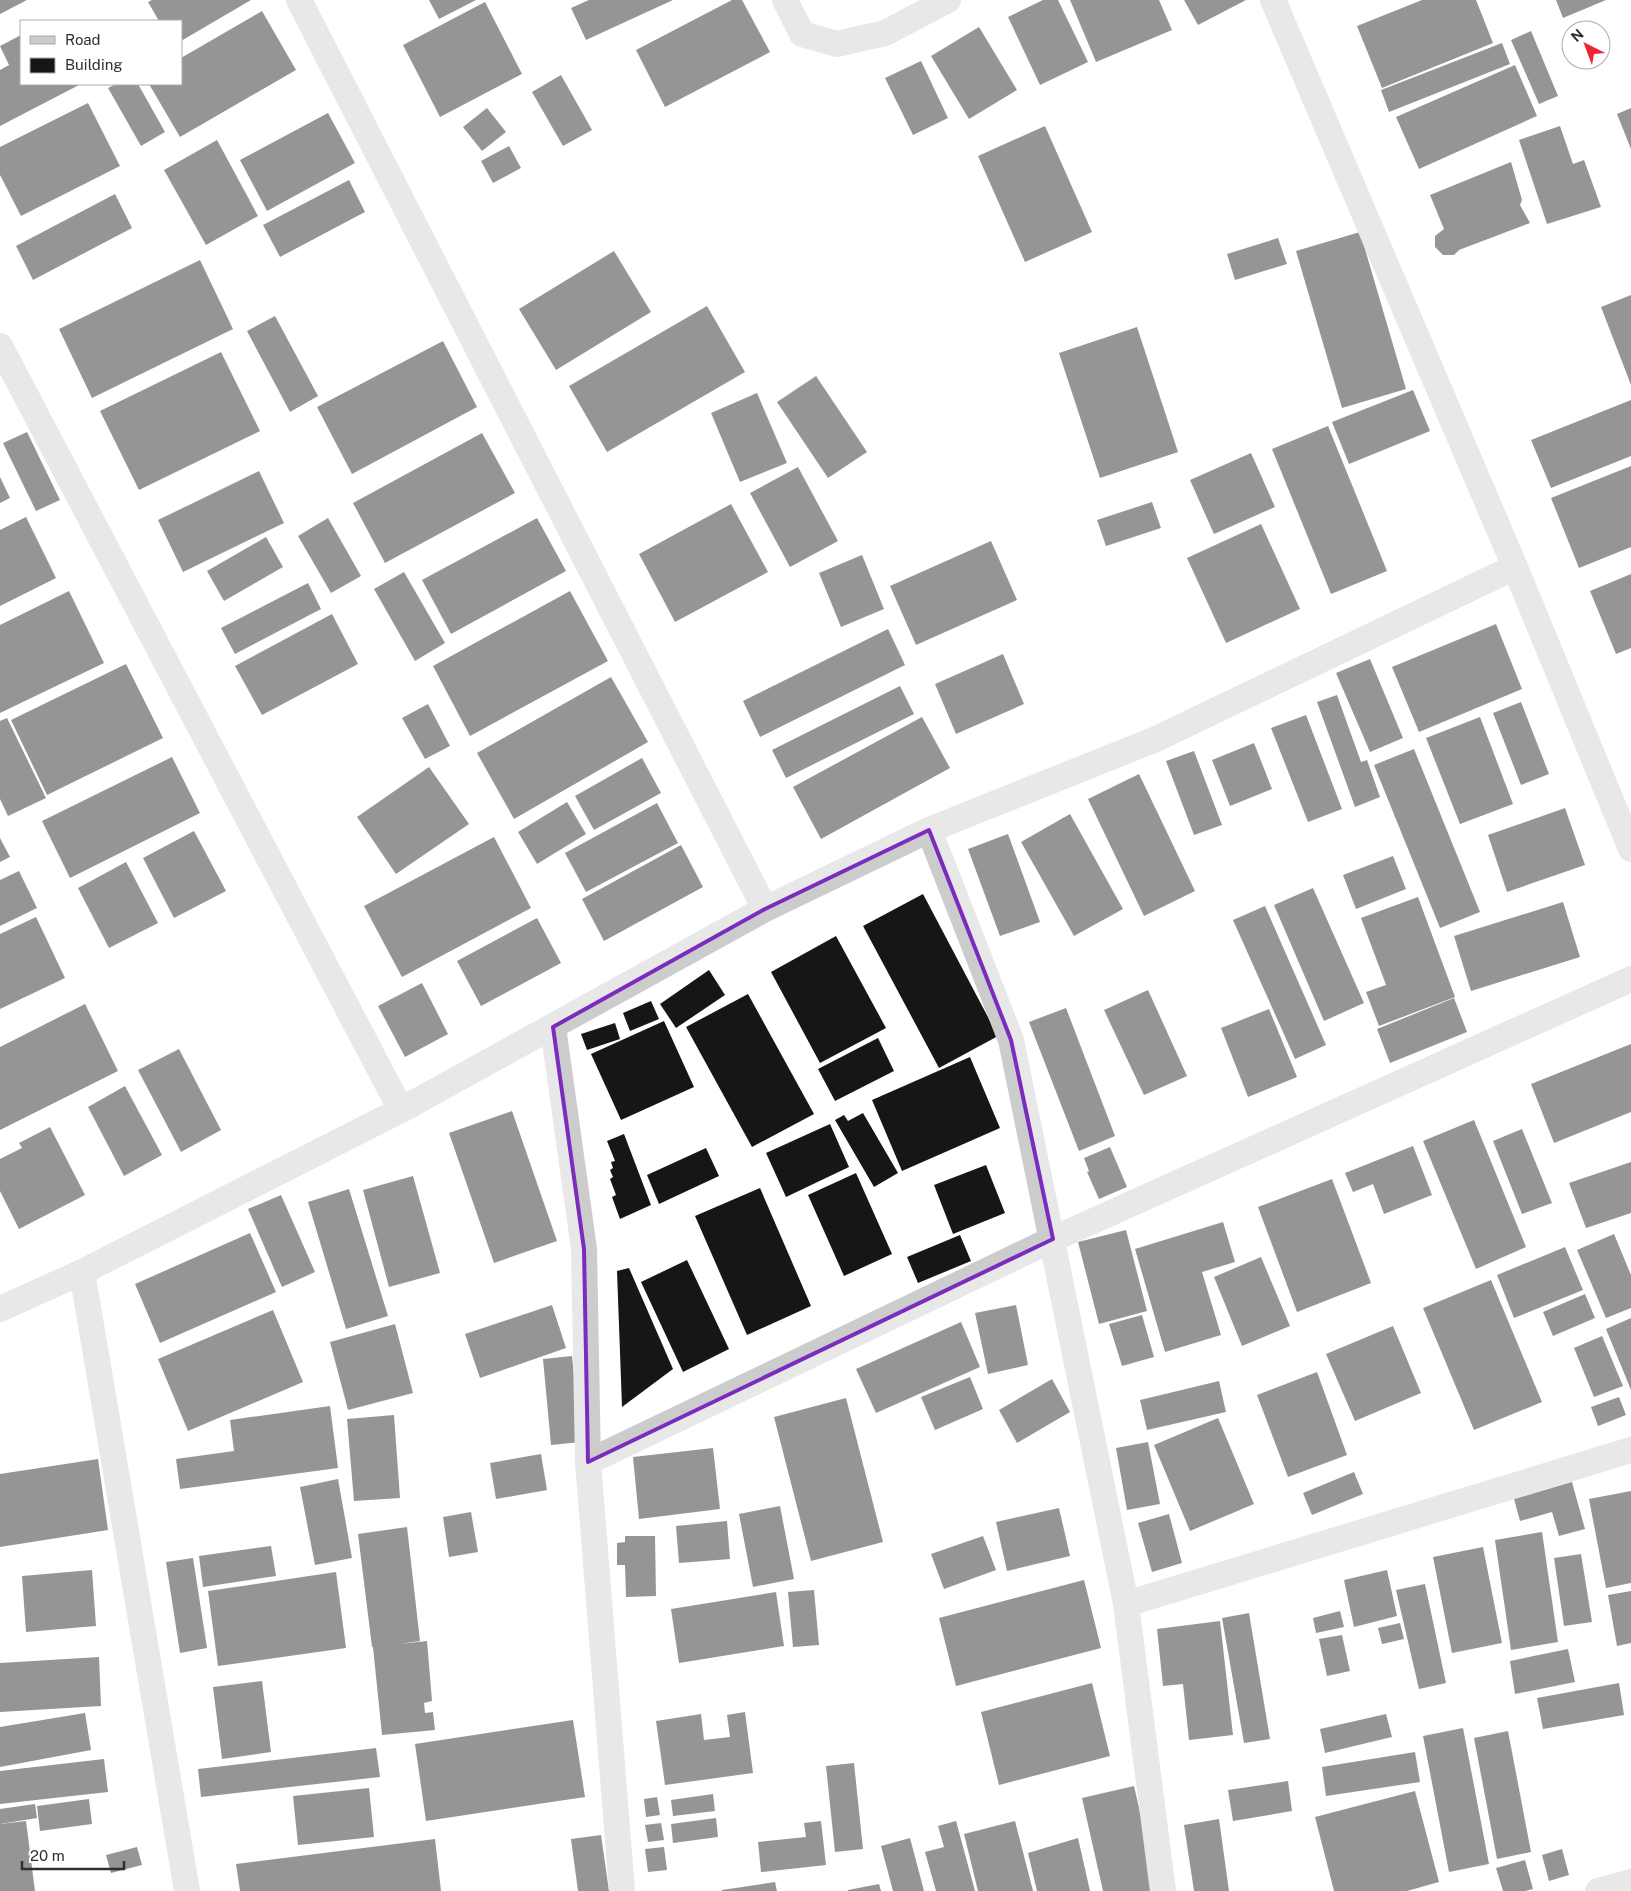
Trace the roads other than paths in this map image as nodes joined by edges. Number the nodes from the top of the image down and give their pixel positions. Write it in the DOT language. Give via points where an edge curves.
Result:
graph roads {
  1 [pos="299,0"];
  2 [pos="785,0"];
  3 [pos="948,0"];
  4 [pos="1273,0"];
  5 [pos="0,346"];
  6 [pos="1515,567"];
  7 [pos="930,830"];
  8 [pos="1631,849"];
  9 [pos="765,909"];
  10 [pos="1631,979"];
  11 [pos="553,1027"];
  12 [pos="401,1110"];
  13 [pos="1053,1239"];
  14 [pos="82,1272"];
  15 [pos="2,1303"];
  16 [pos="1631,1450"];
  17 [pos="588,1462"];
  18 [pos="1126,1604"];
  19 [pos="1631,1882"];
  20 [pos="187,1891"];
  21 [pos="622,1891"];
  22 [pos="1163,1891"];
  23 [pos="1598,1891"];
  1 -- 9 [label="street"];
  2 -- 3 [label="street" via="802,34 837,44 885,33"];
  4 -- 6 [label="street"];
  5 -- 12 [label="street"];
  6 -- 7 [label="street" via="1156,739"];
  6 -- 8 [label="street"];
  7 -- 9 [label="street"];
  7 -- 13 [label="street" via="1011,1040"];
  9 -- 11 [label="street"];
  10 -- 13 [label="street"];
  11 -- 12 [label="street"];
  11 -- 17 [label="street" via="584,1249"];
  12 -- 14 [label="street"];
  13 -- 17 [label="street"];
  13 -- 18 [label="street"];
  14 -- 15 [label="street"];
  14 -- 20 [label="street"];
  16 -- 18 [label="street"];
  17 -- 21 [label="street"];
  18 -- 22 [label="street"];
  19 -- 23 [label="street"];
}
